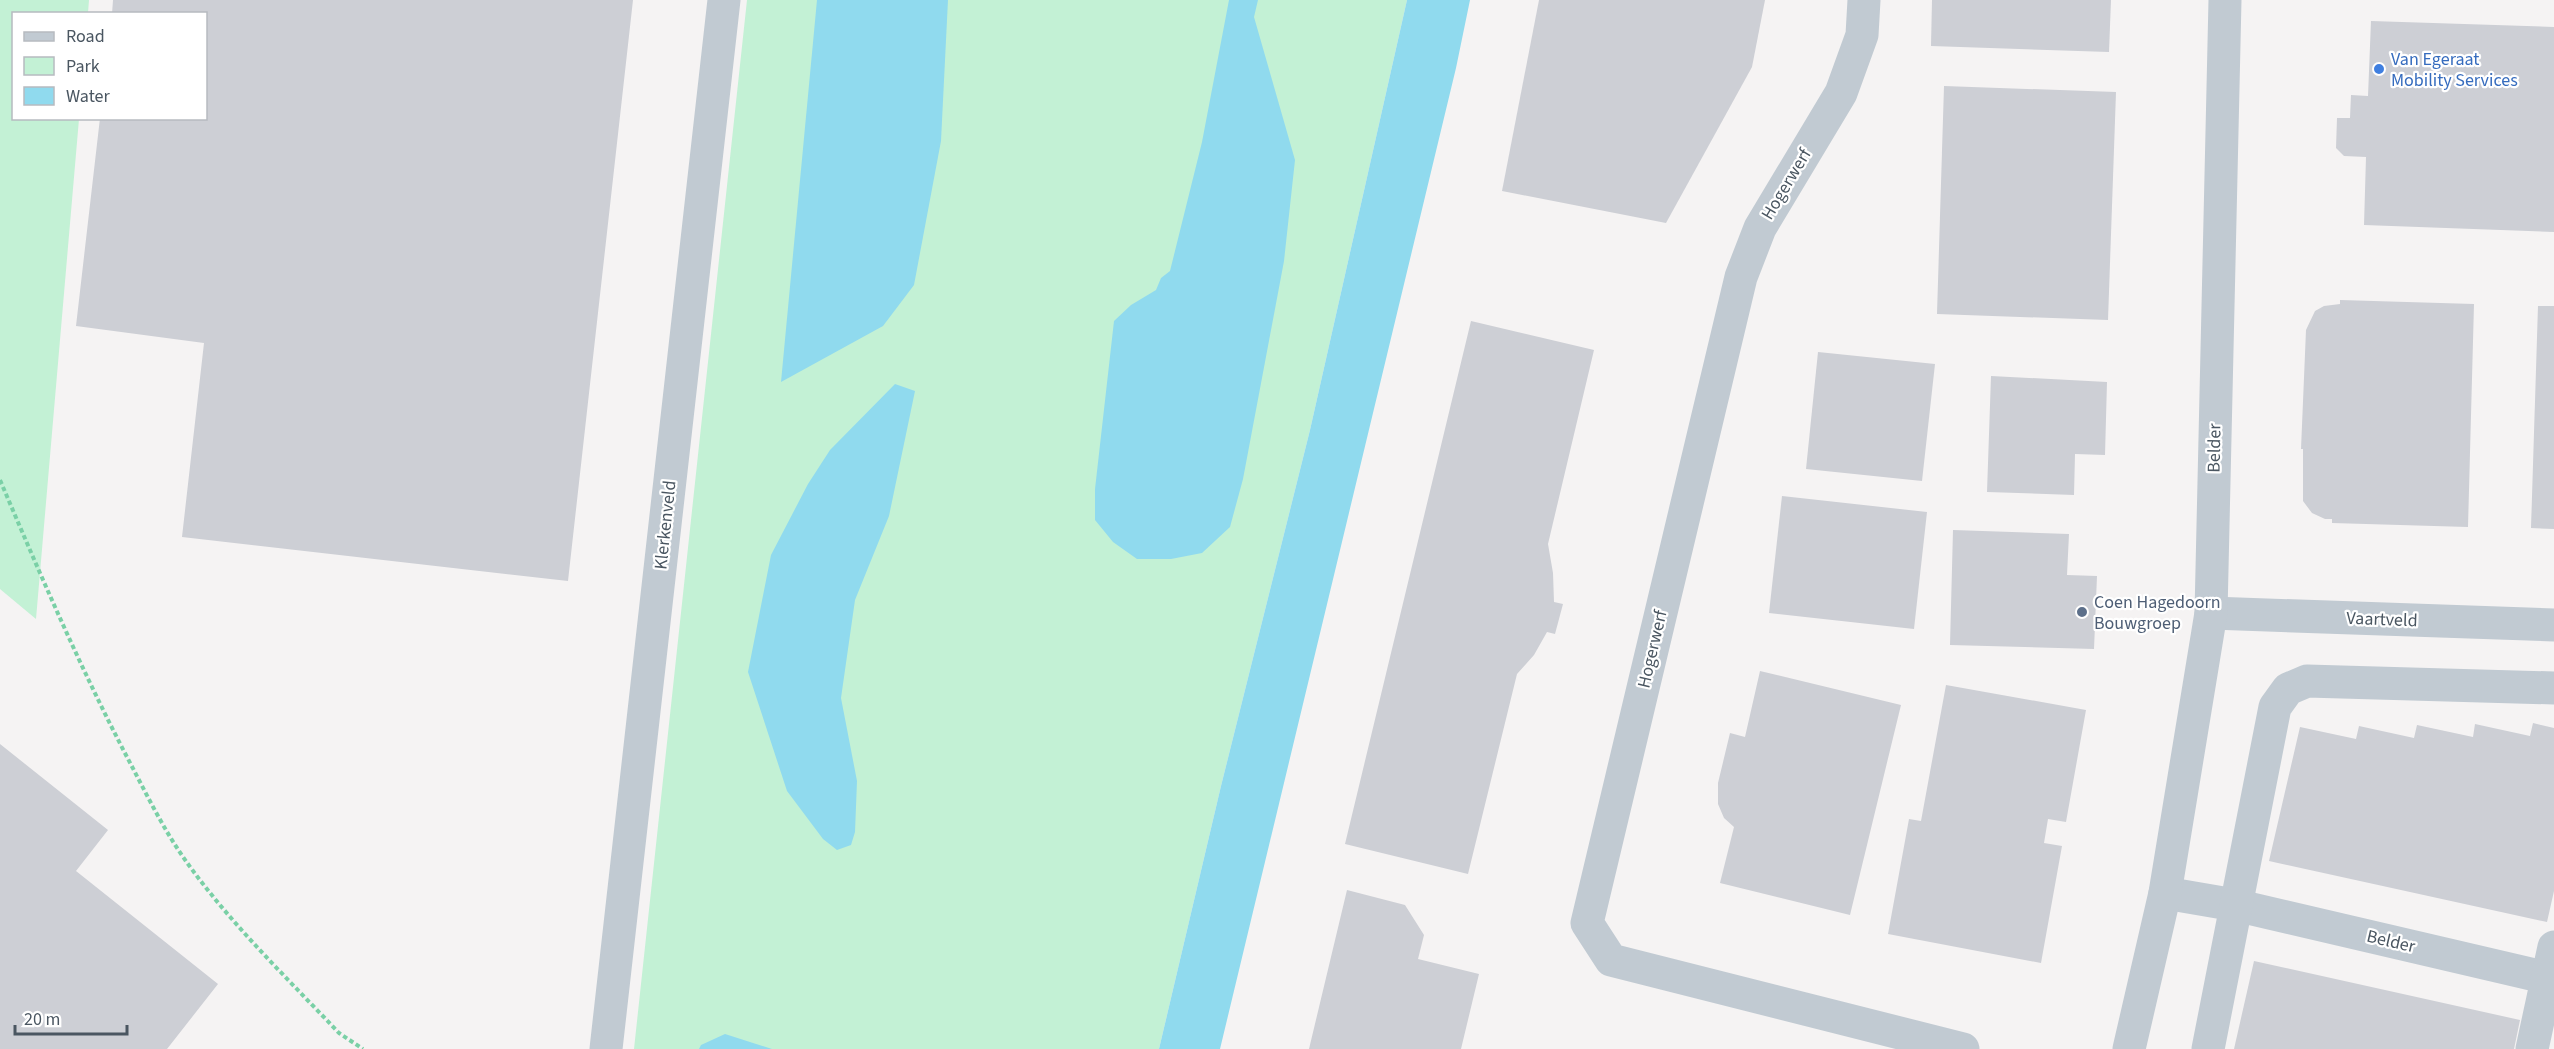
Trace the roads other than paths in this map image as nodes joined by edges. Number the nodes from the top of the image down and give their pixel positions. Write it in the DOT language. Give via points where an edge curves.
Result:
graph roads {
  1 [pos="723,0"];
  2 [pos="1864,0"];
  3 [pos="2225,0"];
  4 [pos="2211,613"];
  5 [pos="2554,625"];
  6 [pos="2554,688"];
  7 [pos="2165,893"];
  8 [pos="2235,905"];
  9 [pos="2551,962"];
  10 [pos="606,1049"];
  11 [pos="1963,1049"];
  12 [pos="2129,1049"];
  13 [pos="2208,1049"];
  14 [pos="2532,1049"];
  1 -- 10 [label="street, Klerkenveld"];
  2 -- 11 [label="street, Hogerwerf" via="1862,35 1841,93 1760,228 1741,277 1587,923 1611,960"];
  3 -- 4 [label="street, Belder"];
  4 -- 5 [label="street, Vaartveld"];
  4 -- 7 [label="street, Belder"];
  6 -- 8 [label="street" via="2307,681 2288,689 2275,707"];
  7 -- 8 [label="street, Belder"];
  7 -- 12 [label="street, Belder"];
  8 -- 9 [label="street, Belder"];
  8 -- 13 [label="street"];
  9 -- 14 [label="street, Belder"];
}
